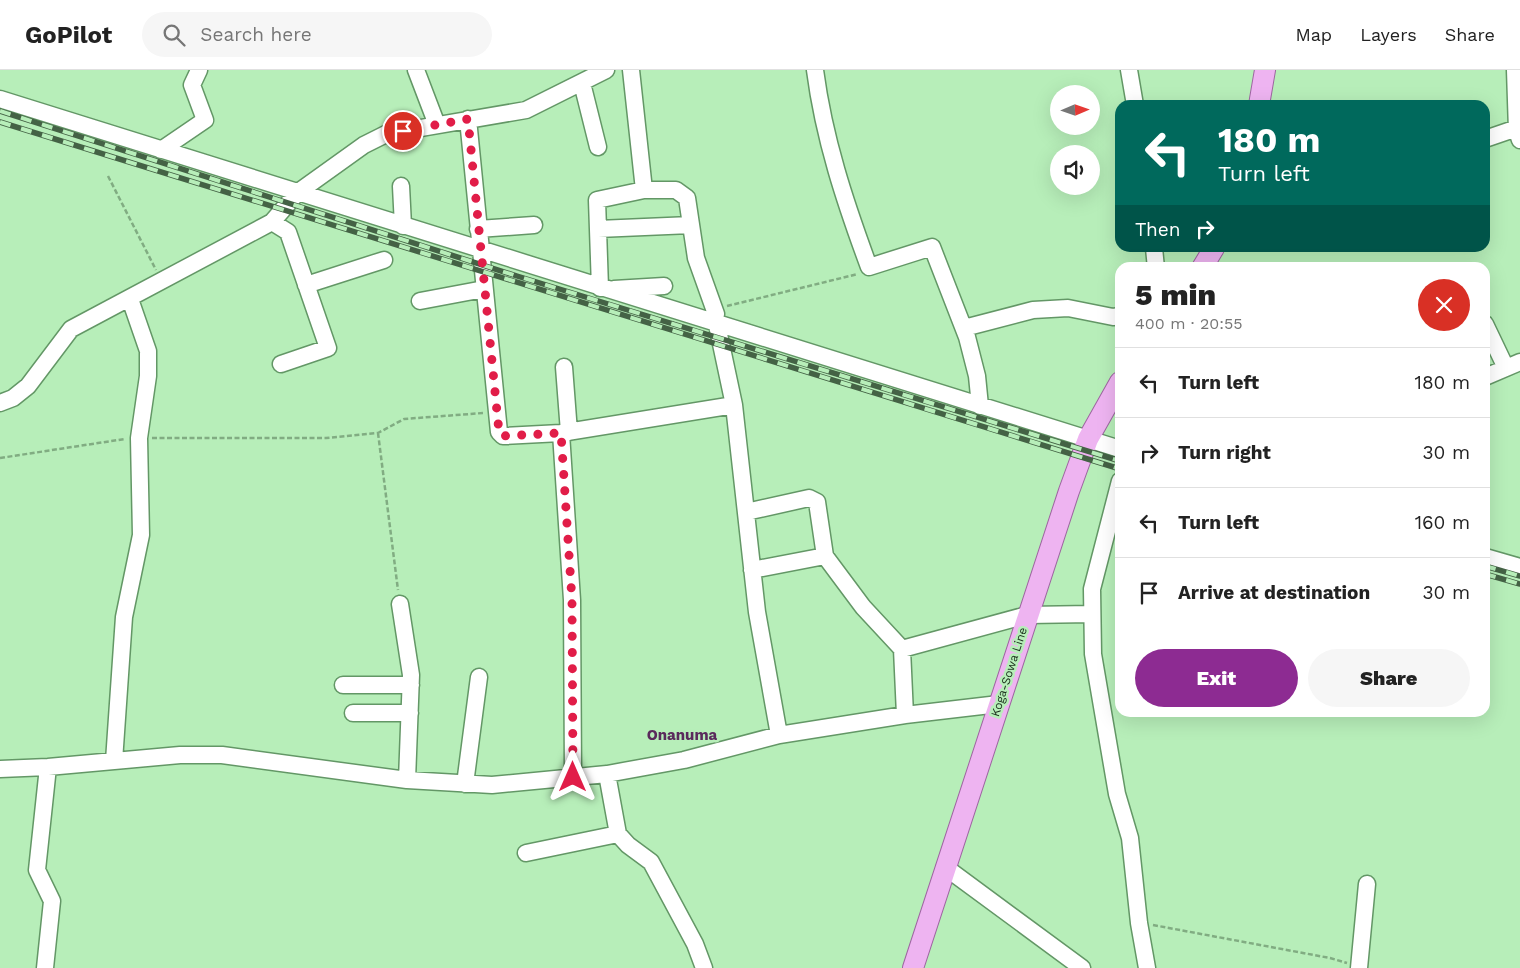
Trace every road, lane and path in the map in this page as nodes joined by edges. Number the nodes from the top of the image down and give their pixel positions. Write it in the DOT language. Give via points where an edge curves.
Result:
graph roads {
  1 [pos="199,70"];
  2 [pos="416,70"];
  3 [pos="606,70"];
  4 [pos="631,70"];
  5 [pos="815,70"];
  6 [pos="1129,70"];
  7 [pos="1265,70"];
  8 [pos="1514,70"];
  9 [pos="582,82"];
  10 [pos="0,99"];
  11 [pos="1134,100"];
  12 [pos="1260,100"];
  13 [pos="468,119"];
  14 [pos="437,126"];
  15 [pos="1519,134"];
  16 [pos="1490,138"];
  17 [pos="598,147"];
  18 [pos="161,150"];
  19 [pos="108,176"];
  20 [pos="401,186"];
  21 [pos="644,190"];
  22 [pos="297,193"];
  23 [pos="272,222"];
  24 [pos="534,225"];
  25 [pos="691,225"];
  26 [pos="403,226"];
  27 [pos="478,229"];
  28 [pos="598,229"];
  29 [pos="480,250"];
  30 [pos="384,260"];
  31 [pos="869,267"];
  32 [pos="162,282"];
  33 [pos="306,285"];
  34 [pos="664,286"];
  35 [pos="484,289"];
  36 [pos="602,289"];
  37 [pos="130,299"];
  38 [pos="420,302"];
  39 [pos="1115,317"];
  40 [pos="716,320"];
  41 [pos="964,328"];
  42 [pos="1490,331"];
  43 [pos="281,364"];
  44 [pos="1513,365"];
  45 [pos="564,368"];
  46 [pos="1490,375"];
  47 [pos="1115,395"];
  48 [pos="0,403"];
  49 [pos="734,405"];
  50 [pos="980,406"];
  51 [pos="497,412"];
  52 [pos="378,433"];
  53 [pos="565,433"];
  54 [pos="139,438"];
  55 [pos="1088,439"];
  56 [pos="1115,447"];
  57 [pos="0,458"];
  58 [pos="1115,500"];
  59 [pos="746,512"];
  60 [pos="825,556"];
  61 [pos="1490,558"];
  62 [pos="1520,567"];
  63 [pos="752,570"];
  64 [pos="400,604"];
  65 [pos="1092,614"];
  66 [pos="1027,616"];
  67 [pos="902,649"];
  68 [pos="479,677"];
  69 [pos="411,685"];
  70 [pos="343,686"];
  71 [pos="999,704"];
  72 [pos="353,713"];
  73 [pos="410,713"];
  74 [pos="905,715"];
  75 [pos="779,735"];
  76 [pos="114,761"];
  77 [pos="48,767"];
  78 [pos="0,769"];
  79 [pos="607,774"];
  80 [pos="573,777"];
  81 [pos="407,780"];
  82 [pos="465,784"];
  83 [pos="618,834"];
  84 [pos="526,853"];
  85 [pos="945,867"];
  86 [pos="1366,884"];
  87 [pos="1139,923"];
  88 [pos="1330,958"];
  89 [pos="45,968"];
  90 [pos="704,968"];
  91 [pos="913,968"];
  92 [pos="1082,968"];
  93 [pos="1147,968"];
  94 [pos="1359,968"];
  1 -- 18 [label="street" via="192,85 204,120"];
  2 -- 14 [label="street"];
  3 -- 9 [label="street"];
  4 -- 21 [label="street"];
  5 -- 31 [label="street" via="820,108 842,192"];
  6 -- 11 [label="street"];
  7 -- 12 [label="main road"];
  8 -- 15 [label="street"];
  9 -- 13 [label="street" via="526,110"];
  9 -- 17 [label="street"];
  10 -- 18 [label="street"];
  13 -- 14 [label="street"];
  13 -- 27 [label="street"];
  14 -- 22 [label="street" via="386,134 335,164"];
  15 -- 16 [label="street"];
  18 -- 22 [label="street"];
  19 -- 32 [label="path"];
  20 -- 26 [label="street"];
  21 -- 25 [label="street" via="676,190 687,198"];
  21 -- 28 [label="street" via="597,200"];
  22 -- 23 [label="street"];
  22 -- 26 [label="street"];
  23 -- 32 [label="street"];
  23 -- 33 [label="street" via="288,232"];
  24 -- 27 [label="street"];
  25 -- 28 [label="street"];
  25 -- 40 [label="street" via="696,258"];
  26 -- 29 [label="street"];
  27 -- 29 [label="street"];
  28 -- 36 [label="street"];
  29 -- 35 [label="street"];
  29 -- 36 [label="street"];
  30 -- 33 [label="street"];
  31 -- 40 [label="path" via="860,274 722,307"];
  31 -- 41 [label="street" via="932,247"];
  32 -- 37 [label="street"];
  33 -- 43 [label="street" via="328,348"];
  34 -- 36 [label="street"];
  35 -- 38 [label="street"];
  35 -- 51 [label="street"];
  36 -- 40 [label="street"];
  37 -- 48 [label="street" via="71,329 28,386"];
  37 -- 54 [label="street" via="148,351 148,376"];
  39 -- 41 [label="street" via="1068,308 1033,310"];
  40 -- 49 [label="street"];
  40 -- 50 [label="street"];
  41 -- 50 [label="street" via="977,376"];
  42 -- 44 [label="street"];
  44 -- 46 [label="street"];
  45 -- 53 [label="street"];
  47 -- 55 [label="main road, Koga-Sowa Line"];
  49 -- 53 [label="street"];
  49 -- 59 [label="street"];
  50 -- 55 [label="street"];
  51 -- 52 [label="path" via="404,419"];
  51 -- 53 [label="street" via="499,432 503,436"];
  52 -- 54 [label="path" via="326,438"];
  52 -- 64 [label="path"];
  53 -- 80 [label="street" via="572,600"];
  54 -- 57 [label="path"];
  54 -- 76 [label="street" via="141,535 124,617"];
  55 -- 56 [label="street"];
  55 -- 66 [label="main road, Koga-Sowa Line"];
  58 -- 65 [label="street" via="1092,589"];
  59 -- 60 [label="street" via="809,498 817,502"];
  59 -- 63 [label="street"];
  60 -- 63 [label="street"];
  60 -- 67 [label="street" via="863,607"];
  61 -- 62 [label="street"];
  63 -- 75 [label="street"];
  64 -- 69 [label="street"];
  65 -- 66 [label="street"];
  65 -- 87 [label="street" via="1094,654 1117,794 1130,838"];
  66 -- 67 [label="street"];
  66 -- 71 [label="main road, Koga-Sowa Line"];
  67 -- 74 [label="street"];
  68 -- 82 [label="street"];
  69 -- 70 [label="street"];
  69 -- 73 [label="street"];
  71 -- 74 [label="street"];
  71 -- 85 [label="main road, Koga-Sowa Line"];
  72 -- 73 [label="street"];
  73 -- 81 [label="street"];
  74 -- 75 [label="street"];
  75 -- 79 [label="street" via="684,760"];
  76 -- 77 [label="street"];
  76 -- 81 [label="street" via="222,754"];
  77 -- 78 [label="street"];
  77 -- 89 [label="street" via="37,870 52,901"];
  79 -- 80 [label="street"];
  79 -- 83 [label="street"];
  80 -- 82 [label="street" via="492,785"];
  81 -- 82 [label="street"];
  83 -- 84 [label="street"];
  83 -- 90 [label="street" via="651,862 695,944"];
  85 -- 91 [label="main road, Koga-Sowa Line"];
  85 -- 92 [label="street"];
  86 -- 94 [label="street"];
  87 -- 88 [label="path"];
  87 -- 93 [label="street"];
}
